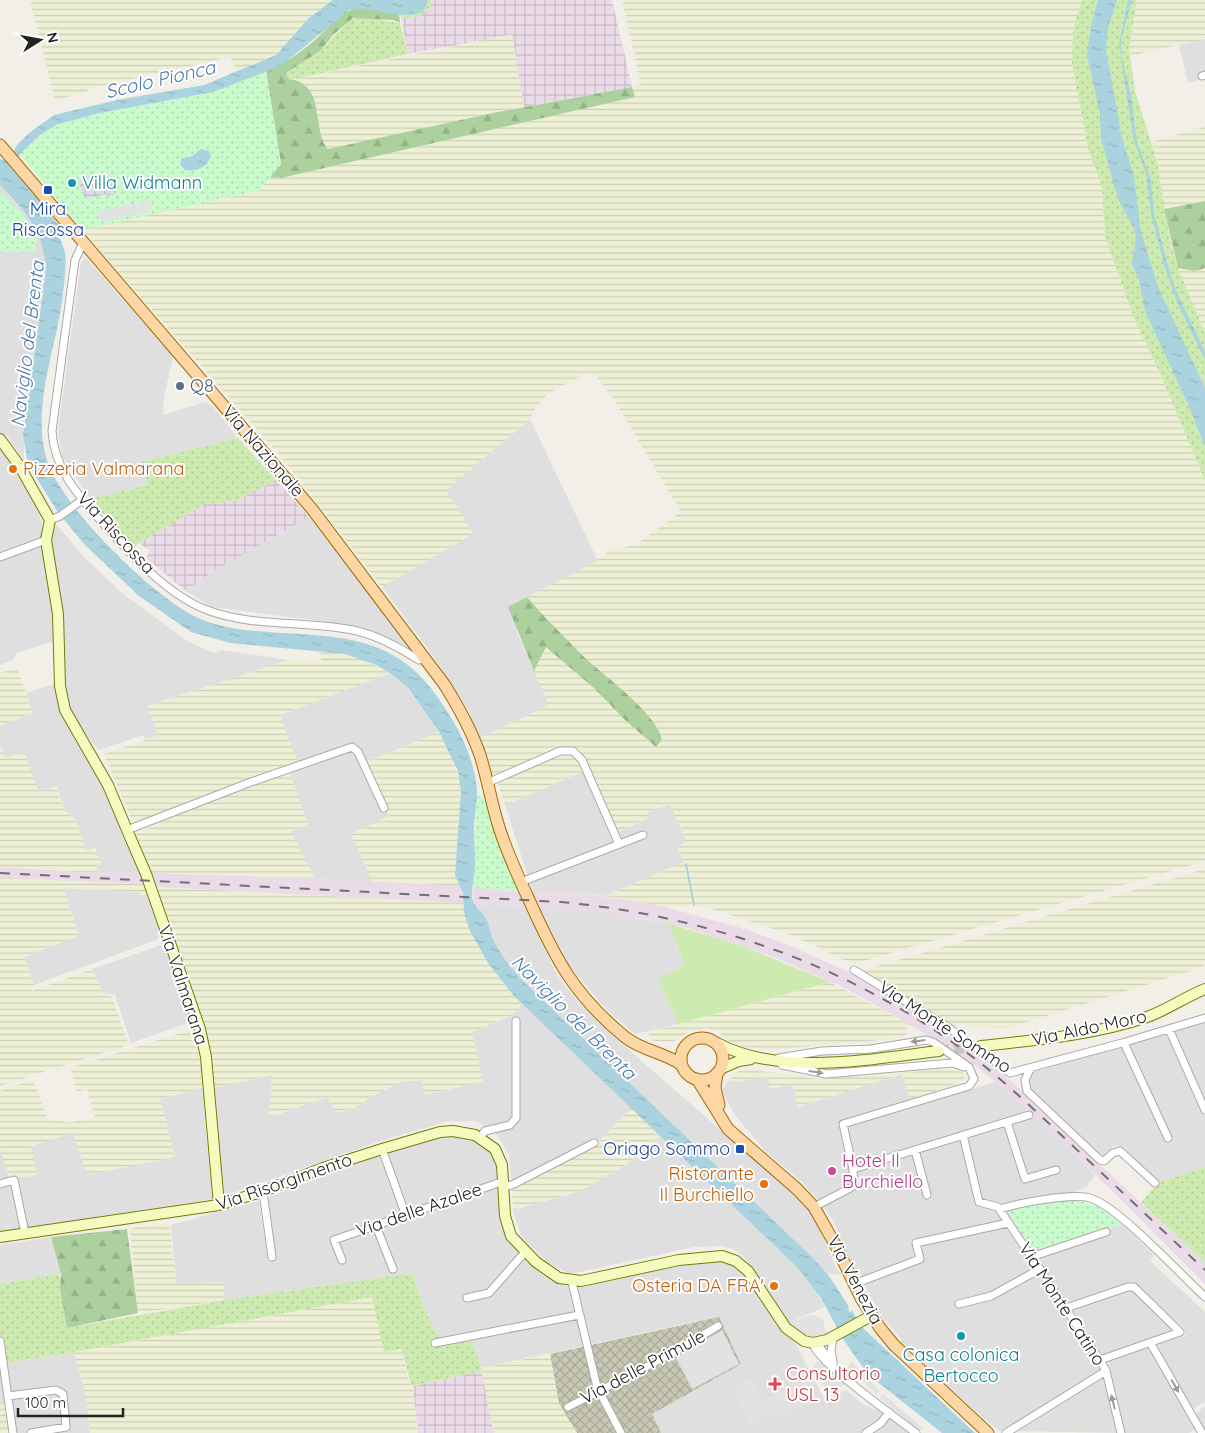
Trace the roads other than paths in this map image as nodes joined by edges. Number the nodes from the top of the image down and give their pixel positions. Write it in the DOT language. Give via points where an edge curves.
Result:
graph roads {
  1 [pos="0,145"];
  2 [pos="83,243"];
  3 [pos="0,439"];
  4 [pos="80,501"];
  5 [pos="50,520"];
  6 [pos="46,540"];
  7 [pos="0,557"];
  8 [pos="424,658"];
  9 [pos="488,783"];
  10 [pos="384,808"];
  11 [pos="127,830"];
  12 [pos="643,835"];
  13 [pos="619,844"];
  14 [pos="521,882"];
  15 [pos="854,970"];
  16 [pos="1205,980"];
  17 [pos="1205,990"];
  18 [pos="1193,994"];
  19 [pos="1205,1018"];
  20 [pos="516,1021"];
  21 [pos="1169,1029"];
  22 [pos="1124,1042"];
  23 [pos="717,1044"];
  24 [pos="686,1046"];
  25 [pos="981,1046"];
  26 [pos="655,1051"];
  27 [pos="939,1051"];
  28 [pos="764,1060"];
  29 [pos="682,1065"];
  30 [pos="1030,1069"];
  31 [pos="719,1071"];
  32 [pos="973,1073"];
  33 [pos="697,1079"];
  34 [pos="1205,1110"];
  35 [pos="1029,1115"];
  36 [pos="1007,1122"];
  37 [pos="963,1135"];
  38 [pos="480,1137"];
  39 [pos="1168,1138"];
  40 [pos="594,1143"];
  41 [pos="747,1146"];
  42 [pos="382,1149"];
  43 [pos="915,1150"];
  44 [pos="852,1169"];
  45 [pos="1056,1170"];
  46 [pos="1155,1183"];
  47 [pos="0,1184"];
  48 [pos="504,1184"];
  49 [pos="262,1192"];
  50 [pos="927,1195"];
  51 [pos="219,1205"];
  52 [pos="814,1206"];
  53 [pos="1000,1209"];
  54 [pos="406,1216"];
  55 [pos="1008,1223"];
  56 [pos="376,1226"];
  57 [pos="1106,1232"];
  58 [pos="25,1233"];
  59 [pos="0,1237"];
  60 [pos="525,1252"];
  61 [pos="1031,1256"];
  62 [pos="272,1257"];
  63 [pos="342,1260"];
  64 [pos="393,1269"];
  65 [pos="1040,1269"];
  66 [pos="572,1282"];
  67 [pos="854,1284"];
  68 [pos="1205,1297"];
  69 [pos="467,1298"];
  70 [pos="958,1304"];
  71 [pos="1066,1308"];
  72 [pos="579,1315"];
  73 [pos="866,1318"];
  74 [pos="718,1326"];
  75 [pos="835,1337"];
  76 [pos="0,1340"];
  77 [pos="435,1342"];
  78 [pos="814,1342"];
  79 [pos="1151,1344"];
  80 [pos="1100,1360"];
  81 [pos="1106,1370"];
  82 [pos="840,1373"];
  83 [pos="599,1392"];
  84 [pos="8,1396"];
  85 [pos="568,1407"];
  86 [pos="889,1412"];
  87 [pos="13,1433"];
  88 [pos="30,1433"];
  89 [pos="621,1433"];
  90 [pos="866,1433"];
  91 [pos="916,1433"];
  92 [pos="988,1433"];
  93 [pos="1006,1433"];
  94 [pos="1122,1433"];
  95 [pos="1200,1433"];
  1 -- 2 [label="main road, Via Nazionale"];
  2 -- 4 [label="street, Via Riscossa" via="75,260 52,431 57,459"];
  2 -- 8 [label="main road, Via Nazionale" via="318,516"];
  3 -- 5 [label="street" via="19,465"];
  4 -- 5 [label="street"];
  4 -- 8 [label="street, Via Riscossa" via="158,578 206,610 259,621 360,632 379,638 419,660"];
  5 -- 6 [label="street, Via Valmarana"];
  6 -- 7 [label="street"];
  6 -- 11 [label="street, Via Valmarana" via="58,614 59,679 63,702 72,724 108,785"];
  8 -- 9 [label="main road, Via Nazionale" via="462,713"];
  9 -- 13 [label="street" via="560,751 572,751 582,760"];
  9 -- 14 [label="main road, Via Nazionale" via="499,827"];
  10 -- 11 [label="street" via="358,752 352,747"];
  11 -- 51 [label="street, Via Valmarana" via="146,874 202,1038"];
  12 -- 13 [label="street"];
  13 -- 14 [label="street"];
  14 -- 26 [label="main road, Via Nazionale" via="552,952 573,985 625,1037"];
  15 -- 30 [label="street, Via Monte Sommo" via="948,1027 1010,1073"];
  16 -- 18 [label="street, Via Aldo Moro"];
  17 -- 18 [label="street, Via Aldo Moro"];
  18 -- 25 [label="street, Via Aldo Moro" via="1162,1012 1128,1023"];
  19 -- 21 [label="street, Via Monte Sommo"];
  20 -- 38 [label="street" via="516,1118 510,1125 485,1131"];
  21 -- 22 [label="street, Via Monte Sommo"];
  21 -- 34 [label="street"];
  22 -- 30 [label="street, Via Monte Sommo"];
  22 -- 39 [label="street"];
  23 -- 24 [label="main road" via="701,1038"];
  23 -- 28 [label="street"];
  23 -- 31 [label="main road" via="723,1056"];
  24 -- 26 [label="main road"];
  24 -- 29 [label="main road" via="681,1055"];
  26 -- 29 [label="main road"];
  27 -- 28 [label="street" via="855,1060"];
  28 -- 31 [label="street" via="739,1061"];
  28 -- 32 [label="street, Via Monte Sommo, one-way" via="826,1074 952,1063 963,1065"];
  32 -- 28 [label="street, Via Monte Sommo, one-way" via="969,1067 926,1040"];
  29 -- 33 [label="main road" via="686,1073"];
  30 -- 46 [label="street" via="1024,1084 1029,1094 1100,1160 1104,1161 1120,1151"];
  31 -- 33 [label="main road" via="708,1079"];
  31 -- 41 [label="main road, Via Venezia" via="715,1088 719,1104"];
  32 -- 44 [label="street, Via Monte Sommo" via="974,1082 970,1086 843,1124"];
  33 -- 41 [label="main road, Via Venezia" via="723,1124"];
  35 -- 36 [label="street"];
  36 -- 37 [label="street"];
  36 -- 45 [label="street" via="1025,1179"];
  37 -- 43 [label="street"];
  37 -- 53 [label="street" via="979,1202 994,1204"];
  38 -- 42 [label="street, Via Risorgimento" via="465,1132 440,1132"];
  38 -- 48 [label="street" via="498,1154"];
  40 -- 48 [label="street" via="514,1184"];
  41 -- 52 [label="main road, Via Venezia"];
  42 -- 49 [label="street, Via Risorgimento"];
  42 -- 54 [label="street"];
  43 -- 44 [label="street"];
  43 -- 50 [label="street"];
  44 -- 52 [label="street" via="854,1186"];
  47 -- 58 [label="street" via="14,1180"];
  48 -- 54 [label="street, Via delle Azalee"];
  48 -- 60 [label="street" via="508,1228"];
  49 -- 51 [label="street, Via Risorgimento"];
  49 -- 62 [label="street"];
  51 -- 58 [label="street, Via Risorgimento"];
  52 -- 67 [label="main road, Via Venezia"];
  53 -- 55 [label="street, Via Monte Catino"];
  53 -- 68 [label="street" via="1075,1196 1096,1201 1109,1208"];
  54 -- 56 [label="street, Via delle Azalee"];
  55 -- 61 [label="street, Via Monte Catino"];
  55 -- 67 [label="street" via="916,1243 920,1259"];
  56 -- 63 [label="street, Via delle Azalee" via="334,1240"];
  56 -- 64 [label="street"];
  57 -- 61 [label="street"];
  58 -- 59 [label="street, Via Risorgimento"];
  60 -- 66 [label="street" via="546,1270"];
  60 -- 69 [label="street" via="489,1293"];
  61 -- 65 [label="street, Via Monte Catino"];
  65 -- 70 [label="street" via="991,1296"];
  65 -- 71 [label="street, Via Monte Catino"];
  66 -- 72 [label="street"];
  66 -- 78 [label="street" via="679,1260 727,1257 748,1271 790,1332 800,1339"];
  67 -- 73 [label="main road, Via Venezia"];
  71 -- 79 [label="street" via="1134,1287 1180,1332"];
  71 -- 80 [label="street, Via Monte Catino"];
  72 -- 77 [label="street"];
  72 -- 83 [label="street"];
  73 -- 75 [label="street"];
  73 -- 92 [label="main road, Via Venezia"];
  74 -- 83 [label="street, Via delle Primule"];
  75 -- 78 [label="street"];
  75 -- 82 [label="street" via="831,1355"];
  76 -- 84 [label="street"];
  78 -- 82 [label="street" via="818,1355"];
  79 -- 80 [label="street"];
  79 -- 95 [label="street, one-way"];
  80 -- 81 [label="street, Via Monte Catino"];
  81 -- 93 [label="street"];
  94 -- 81 [label="street, Via Monte Catino, one-way"];
  82 -- 86 [label="street"];
  83 -- 85 [label="street, Via delle Primule"];
  83 -- 89 [label="street"];
  84 -- 87 [label="street"];
  84 -- 88 [label="street" via="56,1390 63,1394 66,1427"];
  86 -- 90 [label="street" via="881,1423"];
  86 -- 91 [label="street"];
}
